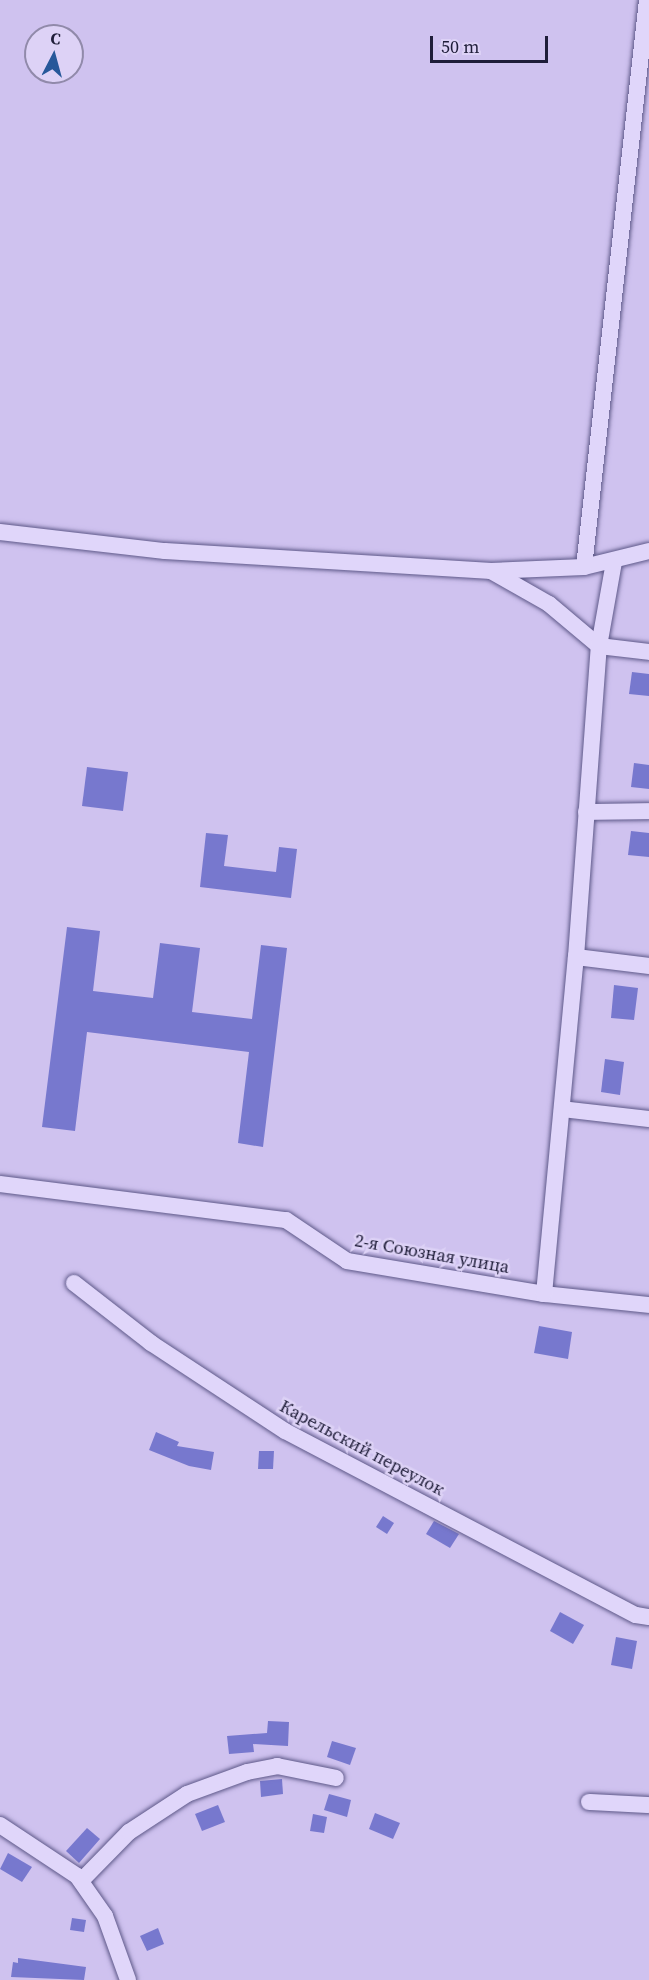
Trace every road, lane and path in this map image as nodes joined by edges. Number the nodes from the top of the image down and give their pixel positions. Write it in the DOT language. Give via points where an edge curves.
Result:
graph roads {
  1 [pos="647,0"];
  2 [pos="0,532"];
  3 [pos="649,551"];
  4 [pos="614,562"];
  5 [pos="584,567"];
  6 [pos="491,571"];
  7 [pos="599,646"];
  8 [pos="649,652"];
  9 [pos="649,811"];
  10 [pos="586,812"];
  11 [pos="576,957"];
  12 [pos="649,966"];
  13 [pos="562,1109"];
  14 [pos="649,1119"];
  15 [pos="2,1185"];
  16 [pos="74,1283"];
  17 [pos="544,1294"];
  18 [pos="649,1305"];
  19 [pos="649,1617"];
  20 [pos="336,1778"];
  21 [pos="589,1802"];
  22 [pos="649,1805"];
  23 [pos="0,1825"];
  24 [pos="81,1881"];
  25 [pos="128,1980"];
  1 -- 5 [label="street"];
  2 -- 6 [label="street" via="165,551"];
  3 -- 4 [label="street"];
  4 -- 5 [label="street"];
  4 -- 7 [label="street"];
  5 -- 6 [label="street"];
  6 -- 7 [label="street" via="549,604"];
  7 -- 8 [label="street"];
  7 -- 10 [label="street"];
  9 -- 10 [label="street"];
  10 -- 11 [label="street"];
  11 -- 12 [label="street"];
  11 -- 13 [label="street"];
  13 -- 14 [label="street"];
  13 -- 17 [label="street"];
  15 -- 17 [label="street, 2-я Союзная улица" via="286,1220 347,1261"];
  16 -- 19 [label="street, Карельский переулок" via="152,1343 285,1431 636,1615"];
  17 -- 18 [label="street, 2-я Союзная улица"];
  20 -- 24 [label="street" via="278,1766 247,1772 187,1794 129,1832"];
  21 -- 22 [label="street"];
  23 -- 24 [label="street"];
  24 -- 25 [label="street" via="105,1916"];
}
